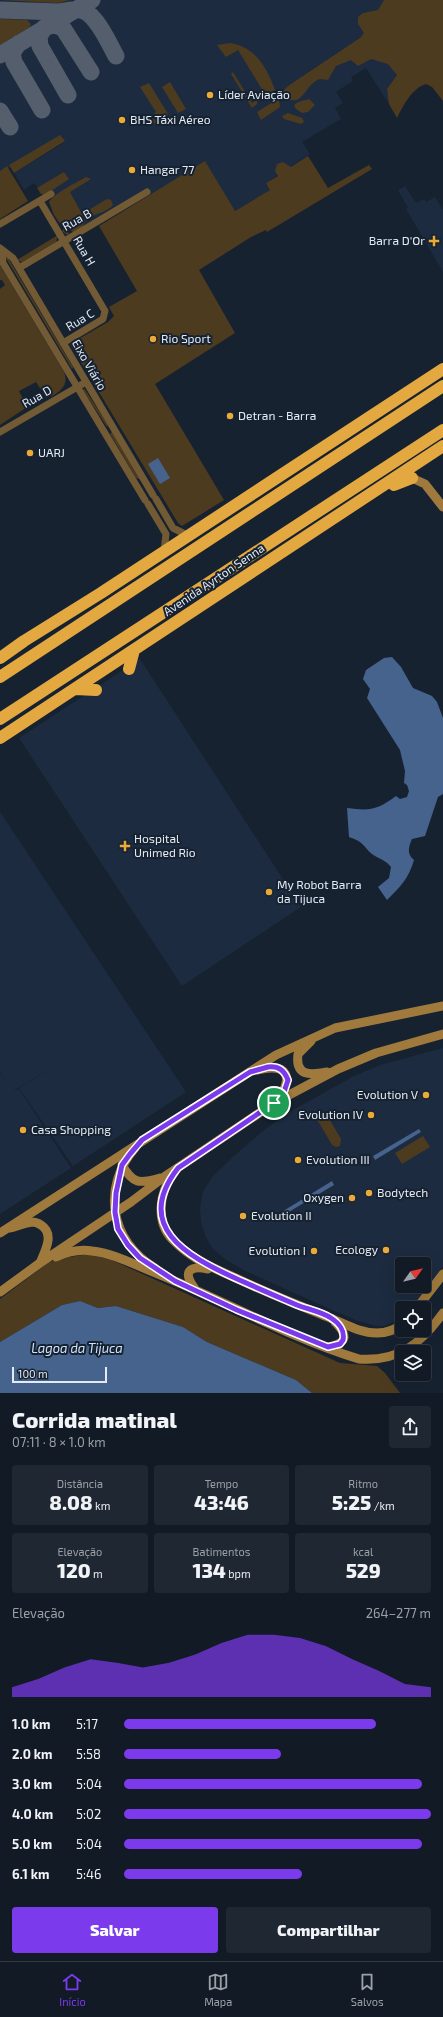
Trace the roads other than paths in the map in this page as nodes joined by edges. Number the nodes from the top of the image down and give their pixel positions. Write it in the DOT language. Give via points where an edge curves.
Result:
graph roads {
  1 [pos="147,192"];
  2 [pos="51,194"];
  3 [pos="40,201"];
  4 [pos="0,224"];
  5 [pos="65,240"];
  6 [pos="1,249"];
  7 [pos="19,268"];
  8 [pos="106,314"];
  9 [pos="63,343"];
  10 [pos="443,369"];
  11 [pos="79,370"];
  12 [pos="70,375"];
  13 [pos="86,382"];
  14 [pos="443,386"];
  15 [pos="76,387"];
  16 [pos="443,430"];
  17 [pos="0,432"];
  18 [pos="443,446"];
  19 [pos="288,471"];
  20 [pos="412,478"];
  21 [pos="376,492"];
  22 [pos="443,507"];
  23 [pos="336,518"];
  24 [pos="171,524"];
  25 [pos="164,529"];
  26 [pos="219,534"];
  27 [pos="189,536"];
  28 [pos="164,551"];
  29 [pos="247,558"];
  30 [pos="85,621"];
  31 [pos="120,641"];
  32 [pos="134,650"];
  33 [pos="0,659"];
  34 [pos="129,669"];
  35 [pos="0,676"];
  36 [pos="75,688"];
  37 [pos="96,690"];
  38 [pos="64,696"];
  39 [pos="0,719"];
  40 [pos="0,738"];
  41 [pos="443,1006"];
  42 [pos="443,1034"];
  43 [pos="316,1036"];
  44 [pos="338,1069"];
  45 [pos="250,1072"];
  46 [pos="274,1103"];
  47 [pos="142,1140"];
  48 [pos="122,1165"];
  49 [pos="178,1168"];
  50 [pos="164,1177"];
  51 [pos="115,1212"];
  52 [pos="2,1231"];
  53 [pos="40,1263"];
  54 [pos="218,1270"];
  55 [pos="443,1274"];
  56 [pos="175,1281"];
  57 [pos="196,1290"];
  58 [pos="0,1292"];
  59 [pos="422,1301"];
  60 [pos="442,1316"];
  61 [pos="331,1318"];
  62 [pos="395,1328"];
  63 [pos="328,1347"];
  1 -- 5 [label="street, Rua B"];
  2 -- 3 [label="street"];
  3 -- 4 [label="street"];
  3 -- 5 [label="street, Rua H"];
  5 -- 7 [label="street, Rua B"];
  5 -- 8 [label="street, Rua H" via="105,308"];
  6 -- 7 [label="street, Eixo Viário" via="13,258"];
  6 -- 12 [label="street, Eixo Viário" via="3,263"];
  7 -- 9 [label="street, Eixo Viário"];
  8 -- 9 [label="street, Rua C" via="98,322"];
  9 -- 11 [label="street, Eixo Viário"];
  10 -- 19 [label="highway"];
  11 -- 12 [label="street"];
  11 -- 13 [label="street, Eixo Viário"];
  12 -- 15 [label="street, Eixo Viário"];
  13 -- 15 [label="street, Rua D"];
  13 -- 24 [label="street, Eixo Viário"];
  14 -- 26 [label="highway"];
  15 -- 17 [label="street, Rua D"];
  15 -- 25 [label="street, Eixo Viário"];
  16 -- 29 [label="highway, Avenida Ayrton Senna"];
  18 -- 21 [label="highway, Avenida Ayrton Senna"];
  19 -- 26 [label="highway"];
  19 -- 27 [label="highway"];
  20 -- 21 [label="highway"];
  20 -- 22 [label="street" via="425,484"];
  21 -- 23 [label="highway, Avenida Ayrton Senna"];
  23 -- 29 [label="highway" via="292,541"];
  23 -- 32 [label="highway, Avenida Ayrton Senna"];
  24 -- 25 [label="street"];
  24 -- 27 [label="street, Eixo Viário" via="179,532"];
  25 -- 28 [label="street" via="167,540"];
  26 -- 30 [label="highway"];
  27 -- 28 [label="highway"];
  28 -- 33 [label="highway"];
  29 -- 31 [label="highway, Avenida Ayrton Senna"];
  30 -- 33 [label="highway" via="71,623"];
  30 -- 35 [label="highway"];
  31 -- 38 [label="highway"];
  31 -- 39 [label="highway, Avenida Ayrton Senna"];
  32 -- 34 [label="highway"];
  32 -- 36 [label="highway, Avenida Ayrton Senna"];
  36 -- 37 [label="highway"];
  36 -- 38 [label="highway, Avenida Ayrton Senna"];
  38 -- 40 [label="highway, Avenida Ayrton Senna"];
  41 -- 43 [label="street" via="353,1023"];
  42 -- 44 [label="street" via="376,1053"];
  43 -- 44 [label="street" via="298,1054 299,1067 310,1075"];
  43 -- 45 [label="street" via="276,1054"];
  44 -- 46 [label="street"];
  45 -- 46 [label="street" via="275,1067 285,1073 288,1080 286,1086"];
  45 -- 47 [label="street"];
  46 -- 49 [label="street"];
  47 -- 48 [label="street"];
  47 -- 52 [label="street"];
  48 -- 50 [label="street" via="133,1180 140,1182"];
  48 -- 51 [label="street"];
  49 -- 50 [label="street"];
  49 -- 54 [label="street" via="168,1180 162,1195 164,1226 172,1240 200,1261"];
  50 -- 51 [label="street"];
  51 -- 53 [label="street"];
  51 -- 56 [label="street" via="118,1229 128,1245 140,1258"];
  52 -- 53 [label="street" via="31,1222 43,1226 48,1233 48,1242"];
  53 -- 56 [label="street" via="66,1253 92,1251"];
  53 -- 58 [label="street"];
  54 -- 57 [label="street" via="197,1266 190,1270 188,1280"];
  54 -- 61 [label="street" via="274,1296"];
  55 -- 59 [label="street"];
  56 -- 57 [label="street"];
  57 -- 63 [label="street" via="237,1310"];
  60 -- 63 [label="street" via="420,1340 390,1357 376,1360 359,1359"];
  61 -- 62 [label="street" via="359,1331 376,1334"];
  61 -- 63 [label="street" via="344,1334 340,1344"];
}
